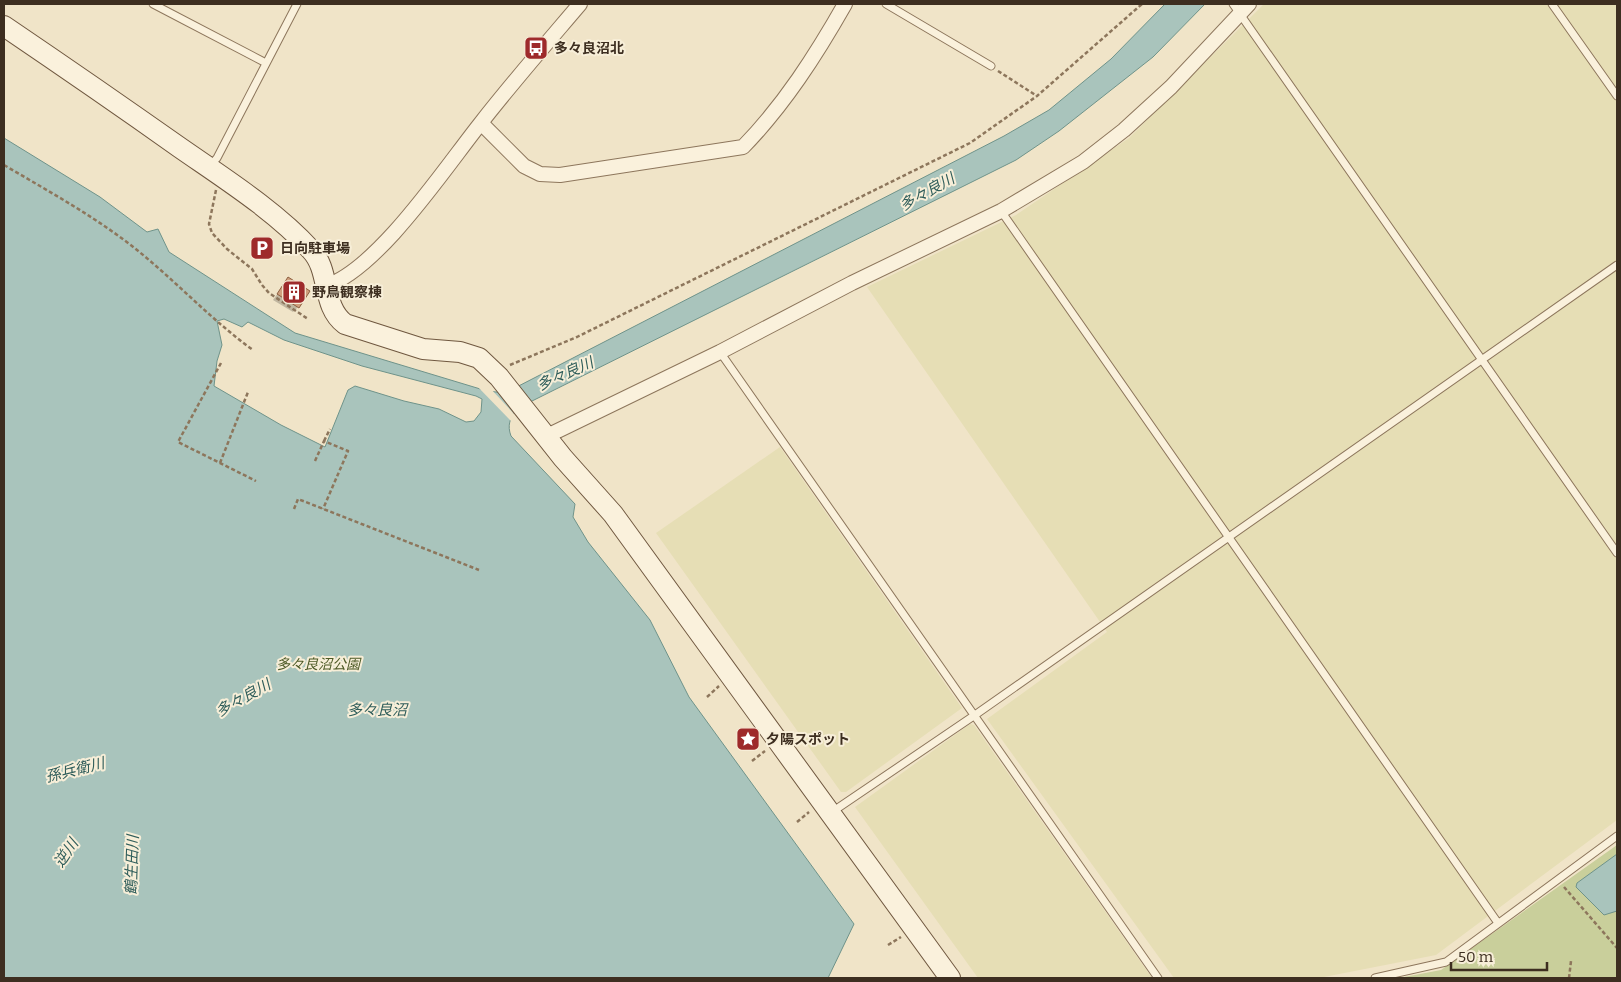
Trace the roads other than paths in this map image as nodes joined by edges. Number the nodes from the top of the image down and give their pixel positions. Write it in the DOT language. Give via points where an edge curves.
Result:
graph roads {
  1 [pos="153,4"];
  2 [pos="297,4"];
  3 [pos="580,4"];
  4 [pos="845,4"];
  5 [pos="886,4"];
  6 [pos="1552,4"];
  7 [pos="1241,7"];
  8 [pos="4,26"];
  9 [pos="266,63"];
  10 [pos="991,66"];
  11 [pos="1617,96"];
  12 [pos="481,122"];
  13 [pos="213,176"];
  14 [pos="1001,211"];
  15 [pos="1617,265"];
  16 [pos="326,286"];
  17 [pos="720,352"];
  18 [pos="1481,360"];
  19 [pos="546,436"];
  20 [pos="1228,537"];
  21 [pos="1617,553"];
  22 [pos="975,715"];
  23 [pos="831,813"];
  24 [pos="1617,836"];
  25 [pos="1498,923"];
  26 [pos="950,978"];
  27 [pos="1158,978"];
  28 [pos="1375,978"];
  1 -- 9 [label="lane"];
  2 -- 9 [label="lane"];
  3 -- 12 [label="street"];
  4 -- 12 [label="street" via="784,98 743,147 560,175 540,174 524,166"];
  5 -- 10 [label="lane"];
  6 -- 11 [label="lane"];
  7 -- 14 [label="street" via="1171,87 1124,130 1083,162"];
  7 -- 18 [label="lane"];
  8 -- 13 [label="street"];
  9 -- 13 [label="lane" via="216,158"];
  12 -- 16 [label="street" via="401,224 366,261 339,282"];
  13 -- 16 [label="street" via="261,206 312,250"];
  14 -- 17 [label="street"];
  14 -- 20 [label="lane"];
  15 -- 18 [label="lane"];
  16 -- 19 [label="street" via="334,313 345,324 423,349 472,355 497,374"];
  17 -- 19 [label="street"];
  17 -- 22 [label="lane"];
  18 -- 20 [label="lane"];
  18 -- 21 [label="lane"];
  19 -- 23 [label="street" via="613,514"];
  20 -- 22 [label="lane"];
  20 -- 25 [label="lane"];
  22 -- 23 [label="lane"];
  22 -- 27 [label="lane"];
  23 -- 26 [label="street"];
  24 -- 25 [label="lane"];
  25 -- 28 [label="lane" via="1446,962"];
}
